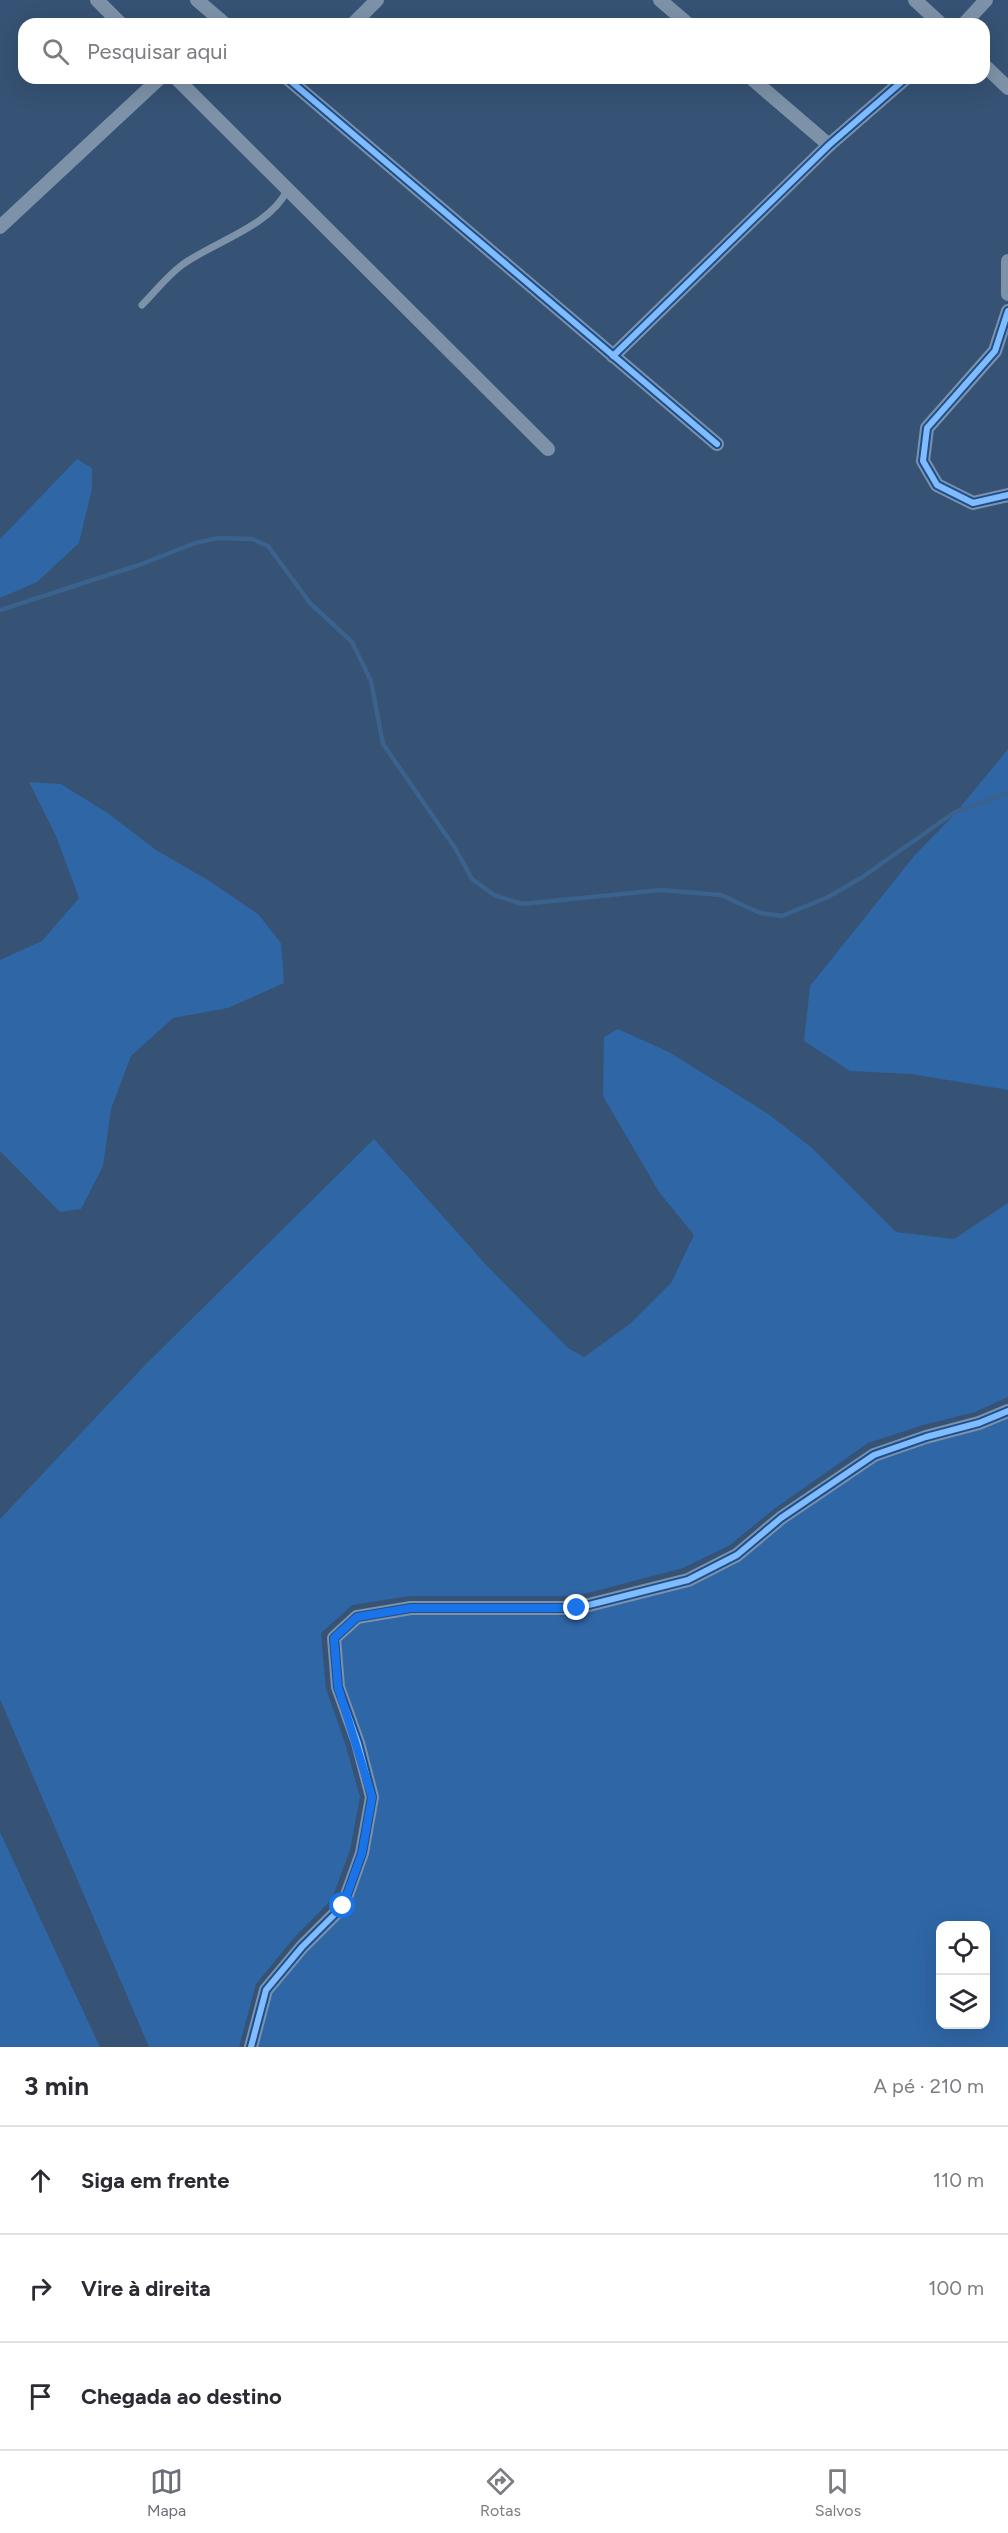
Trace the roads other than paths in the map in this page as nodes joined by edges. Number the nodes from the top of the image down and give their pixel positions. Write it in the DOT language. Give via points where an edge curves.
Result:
graph roads {
  1 [pos="97,0"];
  2 [pos="197,0"];
  3 [pos="377,0"];
  4 [pos="660,0"];
  5 [pos="915,0"];
  6 [pos="986,0"];
  7 [pos="115,18"];
  8 [pos="218,18"];
  9 [pos="359,18"];
  10 [pos="681,18"];
  11 [pos="934,18"];
  12 [pos="970,18"];
  13 [pos="990,71"];
  14 [pos="154,84"];
  15 [pos="182,84"];
  16 [pos="299,84"];
  17 [pos="758,84"];
  18 [pos="899,84"];
  19 [pos="1008,88"];
  20 [pos="829,145"];
  21 [pos="287,190"];
  22 [pos="0,227"];
  23 [pos="1008,261"];
  24 [pos="1008,294"];
  25 [pos="142,305"];
  26 [pos="1008,311"];
  27 [pos="613,356"];
  28 [pos="717,444"];
  29 [pos="548,449"];
  30 [pos="1008,495"];
  31 [pos="1008,1411"];
  32 [pos="251,2047"];
  1 -- 7 [label="street"];
  2 -- 8 [label="street"];
  3 -- 9 [label="street"];
  4 -- 10 [label="street"];
  5 -- 11 [label="street"];
  6 -- 12 [label="street"];
  13 -- 19 [label="street"];
  14 -- 22 [label="street"];
  15 -- 21 [label="street"];
  16 -- 27 [label="street"];
  17 -- 20 [label="street"];
  18 -- 20 [label="street"];
  20 -- 27 [label="street"];
  21 -- 25 [label="lane" via="283,200 260,220 181,266"];
  21 -- 29 [label="street"];
  23 -- 24 [label="street"];
  26 -- 30 [label="street" via="995,351 927,428 923,461 937,485 973,503"];
  27 -- 28 [label="street"];
  31 -- 32 [label="street" via="874,1455 781,1518 737,1555 688,1580 577,1608 411,1608 357,1617 334,1638 338,1687 372,1797 362,1853 343,1906 266,1990"];
}
